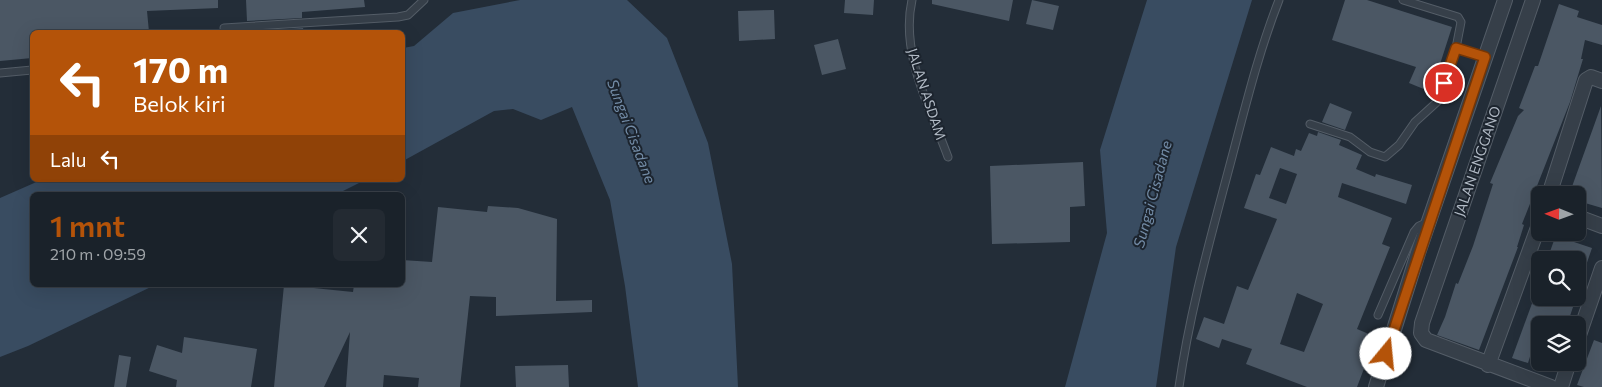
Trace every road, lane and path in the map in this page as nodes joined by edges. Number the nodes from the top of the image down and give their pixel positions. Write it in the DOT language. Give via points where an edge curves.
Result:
graph roads {
  1 [pos="424,0"];
  2 [pos="912,0"];
  3 [pos="1278,0"];
  4 [pos="1403,0"];
  5 [pos="1505,0"];
  6 [pos="1533,0"];
  7 [pos="224,28"];
  8 [pos="1456,48"];
  9 [pos="1485,57"];
  10 [pos="30,70"];
  11 [pos="0,73"];
  12 [pos="1602,81"];
  13 [pos="1310,124"];
  14 [pos="948,157"];
  15 [pos="1553,186"];
  16 [pos="1586,220"];
  17 [pos="1429,222"];
  18 [pos="1602,226"];
  19 [pos="1533,241"];
  20 [pos="1602,268"];
  21 [pos="1378,315"];
  22 [pos="1586,316"];
  23 [pos="1488,365"];
  24 [pos="1566,371"];
  25 [pos="1180,387"];
  26 [pos="1376,387"];
  27 [pos="1551,387"];
  28 [pos="1560,387"];
  1 -- 7 [label="lane" via="408,15 398,17"];
  2 -- 14 [label="lane, JALAN ASDAM" via="908,28 914,62"];
  3 -- 25 [label="lane" via="1266,32 1212,232 1184,353"];
  4 -- 8 [label="lane" via="1460,18"];
  5 -- 9 [label="street"];
  6 -- 23 [label="street, JALAN ENGGANO" via="1422,323 1421,333 1426,340"];
  8 -- 9 [label="lane"];
  8 -- 13 [label="lane" via="1437,102 1385,157 1370,152 1350,137"];
  9 -- 17 [label="street"];
  10 -- 11 [label="lane"];
  12 -- 15 [label="street" via="1591,77 1586,80"];
  16 -- 18 [label="street"];
  17 -- 21 [label="lane" via="1414,232"];
  17 -- 26 [label="street"];
  19 -- 23 [label="street"];
  20 -- 22 [label="street"];
  23 -- 27 [label="street"];
  24 -- 28 [label="street"];
}
